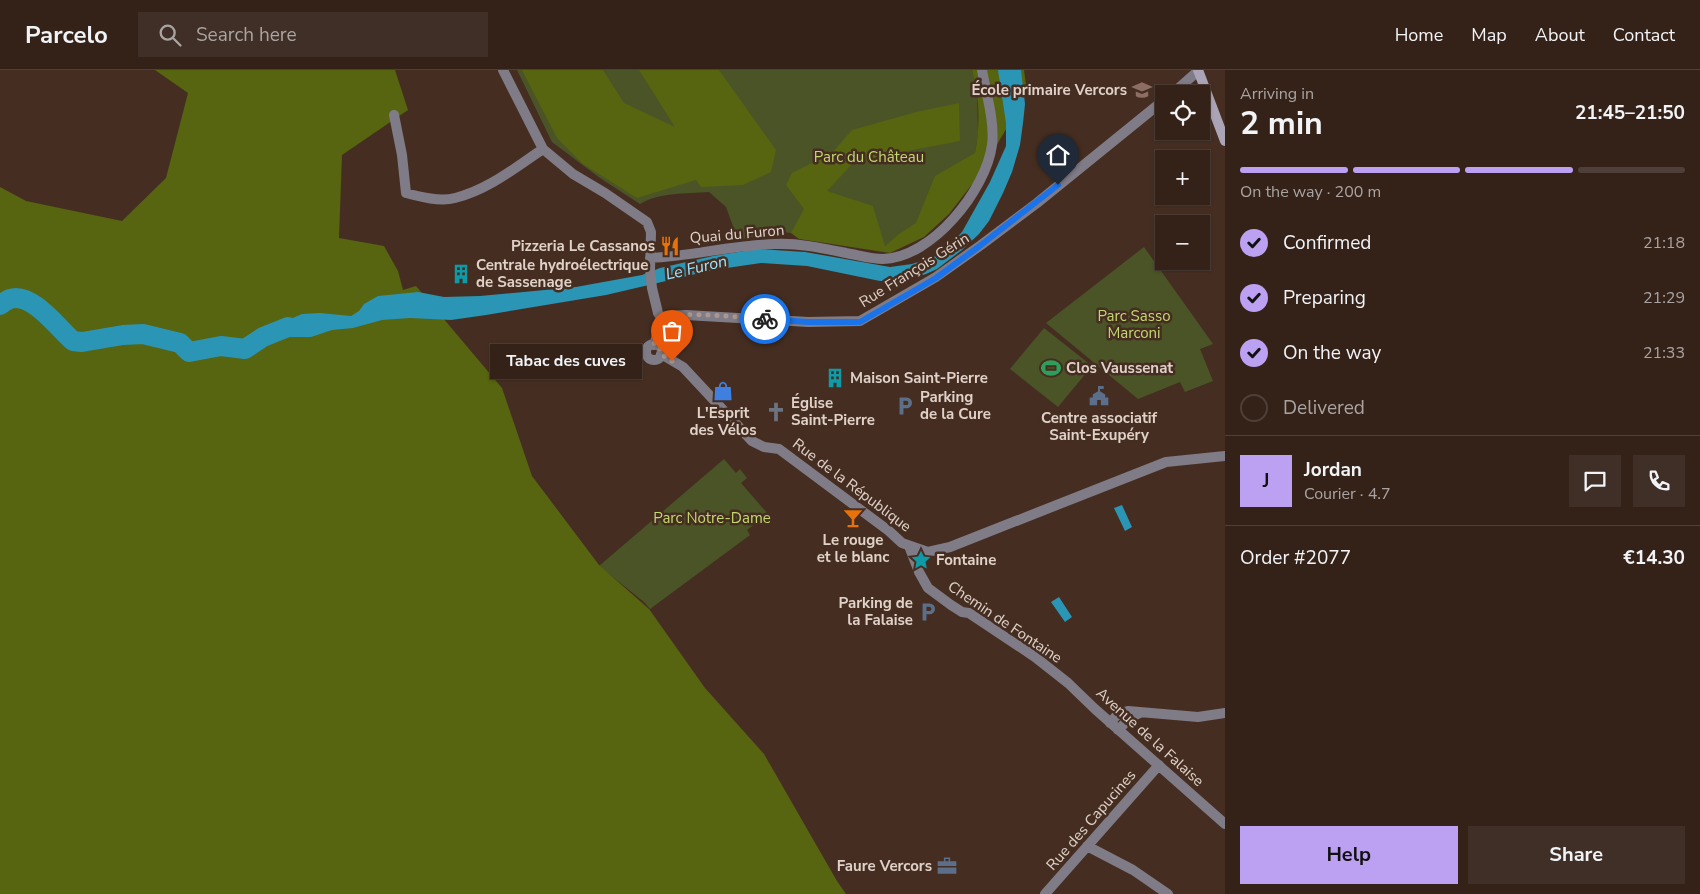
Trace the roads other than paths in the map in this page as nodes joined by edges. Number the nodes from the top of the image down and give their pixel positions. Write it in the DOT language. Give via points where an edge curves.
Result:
graph roads {
  1 [pos="503,70"];
  2 [pos="982,70"];
  3 [pos="1198,70"];
  4 [pos="1182,85"];
  5 [pos="1155,107"];
  6 [pos="394,115"];
  7 [pos="1225,141"];
  8 [pos="543,149"];
  9 [pos="650,258"];
  10 [pos="662,319"];
  11 [pos="1225,456"];
  12 [pos="909,546"];
  13 [pos="1077,692"];
  14 [pos="1140,713"];
  15 [pos="1225,713"];
  16 [pos="1110,723"];
  17 [pos="1118,730"];
  18 [pos="1158,765"];
  19 [pos="1225,824"];
  20 [pos="1087,846"];
  21 [pos="1045,894"];
  22 [pos="1168,894"];
  1 -- 8 [label="street"];
  2 -- 9 [label="street, Quai du Furon" via="992,136 989,162 958,213 920,247 885,259 803,244 774,244"];
  3 -- 4 [label="street"];
  3 -- 7 [label="main road"];
  5 -- 10 [label="street, Rue François Gérin" via="1037,203 936,278 860,322 686,315"];
  6 -- 8 [label="street" via="406,192 413,195 455,198 498,179"];
  8 -- 9 [label="street" via="572,174 647,222 651,232"];
  9 -- 10 [label="street" via="652,288"];
  10 -- 12 [label="street, Rue de la République" via="654,344 646,349 648,358 654,360 661,354 683,367 752,442 779,449"];
  11 -- 12 [label="street, Rue de la République" via="1166,462 950,547 928,552"];
  12 -- 13 [label="street, Chemin de Fontaine" via="928,588 1035,657"];
  13 -- 16 [label="street, Avenue de la Falaise"];
  14 -- 15 [label="street" via="1198,717"];
  14 -- 16 [label="street" via="1122,712"];
  14 -- 17 [label="street"];
  16 -- 17 [label="street, Avenue de la Falaise"];
  17 -- 18 [label="street, Avenue de la Falaise"];
  18 -- 19 [label="street, Avenue de la Falaise"];
  18 -- 20 [label="street, Rue des Capucines"];
  20 -- 21 [label="street, Rue des Capucines"];
  20 -- 22 [label="street" via="1133,870"];
}
